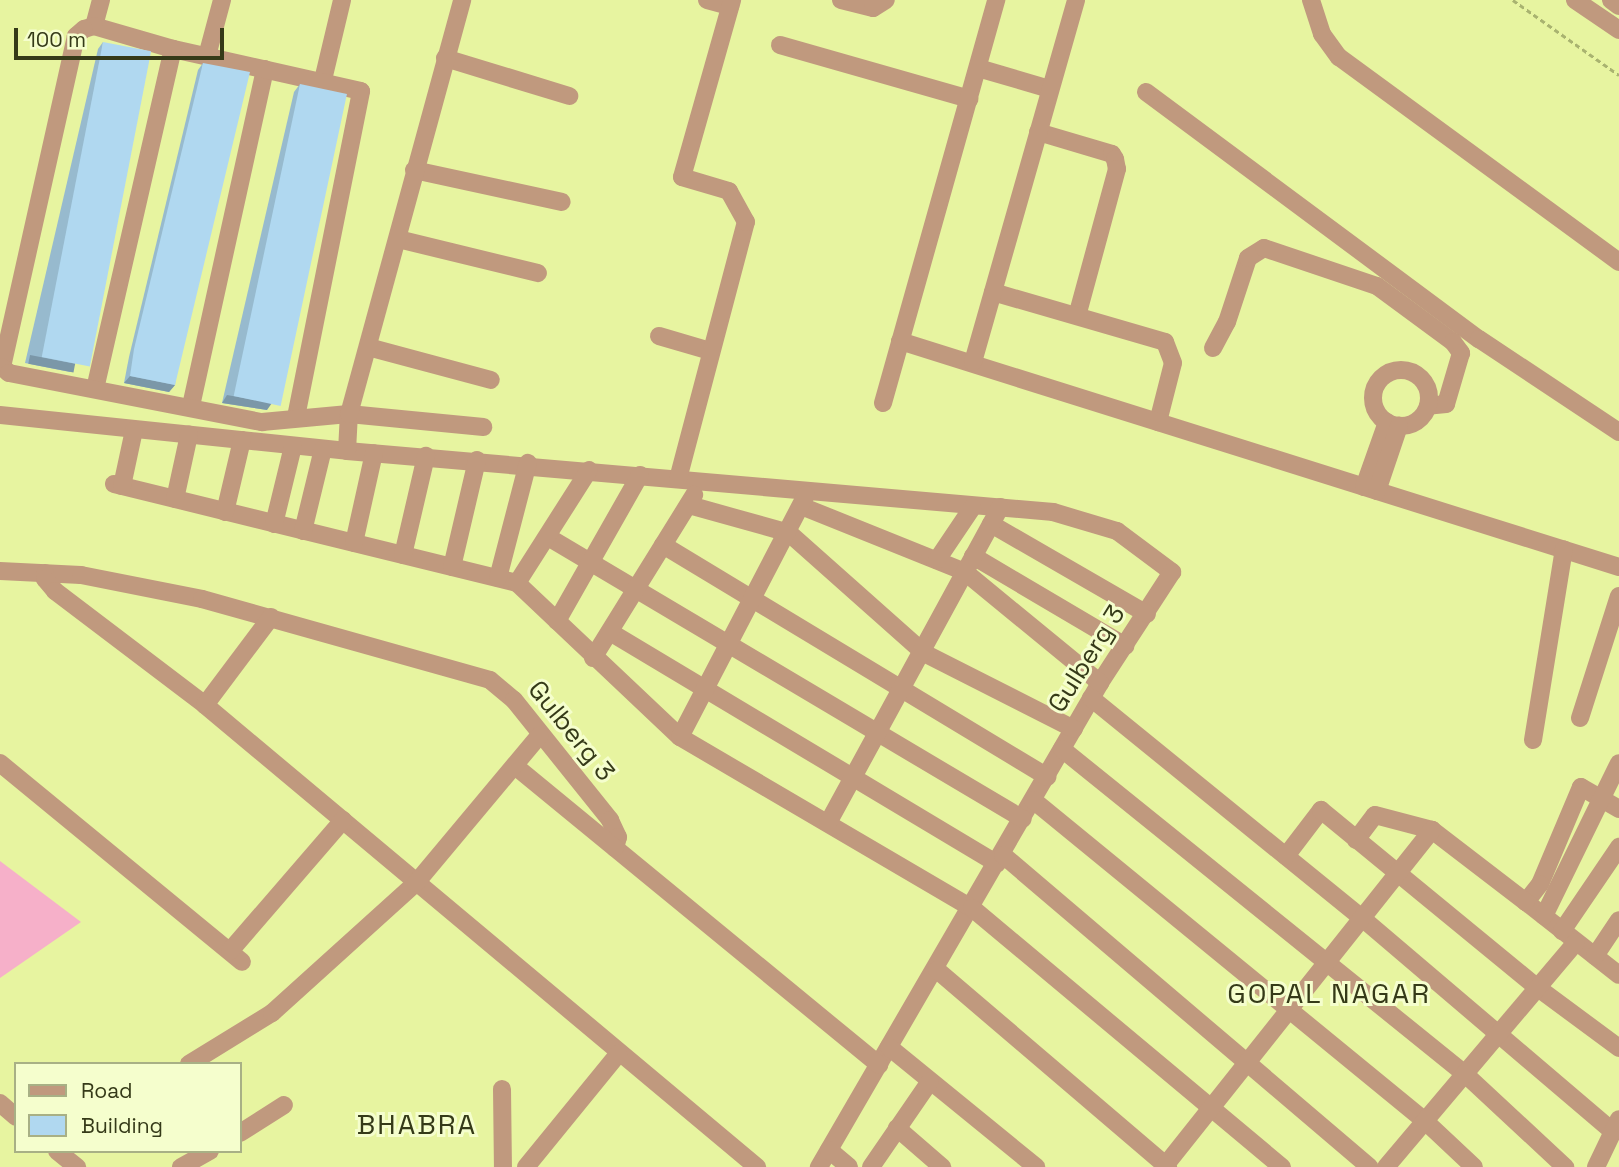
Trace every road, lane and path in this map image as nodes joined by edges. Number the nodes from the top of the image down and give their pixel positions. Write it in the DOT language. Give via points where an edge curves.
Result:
graph roads {
  1 [pos="101,0"];
  2 [pos="222,0"];
  3 [pos="342,0"];
  4 [pos="462,0"];
  5 [pos="707,0"];
  6 [pos="841,0"];
  7 [pos="886,0"];
  8 [pos="996,0"];
  9 [pos="1076,0"];
  10 [pos="1311,0"];
  11 [pos="1513,0"];
  12 [pos="1575,0"];
  13 [pos="1611,0"];
  14 [pos="731,3"];
  15 [pos="1619,6"];
  16 [pos="93,26"];
  17 [pos="1619,30"];
  18 [pos="780,45"];
  19 [pos="173,49"];
  20 [pos="207,56"];
  21 [pos="445,58"];
  22 [pos="978,68"];
  23 [pos="265,69"];
  24 [pos="1619,75"];
  25 [pos="323,80"];
  26 [pos="1050,89"];
  27 [pos="1146,92"];
  28 [pos="569,96"];
  29 [pos="969,99"];
  30 [pos="1038,132"];
  31 [pos="414,170"];
  32 [pos="562,202"];
  33 [pos="398,239"];
  34 [pos="1619,262"];
  35 [pos="538,272"];
  36 [pos="993,292"];
  37 [pos="1077,317"];
  38 [pos="659,336"];
  39 [pos="901,341"];
  40 [pos="368,347"];
  41 [pos="1213,348"];
  42 [pos="710,351"];
  43 [pos="973,362"];
  44 [pos="491,380"];
  45 [pos="95,389"];
  46 [pos="883,403"];
  47 [pos="191,406"];
  48 [pos="1428,406"];
  49 [pos="349,414"];
  50 [pos="0,415"];
  51 [pos="296,417"];
  52 [pos="1158,422"];
  53 [pos="1393,424"];
  54 [pos="483,427"];
  55 [pos="134,430"];
  56 [pos="1619,432"];
  57 [pos="189,435"];
  58 [pos="242,440"];
  59 [pos="293,446"];
  60 [pos="323,449"];
  61 [pos="347,451"];
  62 [pos="374,453"];
  63 [pos="426,456"];
  64 [pos="477,460"];
  65 [pos="528,463"];
  66 [pos="589,470"];
  67 [pos="639,475"];
  68 [pos="678,479"];
  69 [pos="701,481"];
  70 [pos="1370,489"];
  71 [pos="805,498"];
  72 [pos="175,499"];
  73 [pos="689,505"];
  74 [pos="1000,507"];
  75 [pos="972,508"];
  76 [pos="225,512"];
  77 [pos="274,524"];
  78 [pos="991,524"];
  79 [pos="303,531"];
  80 [pos="789,533"];
  81 [pos="548,537"];
  82 [pos="354,543"];
  83 [pos="663,545"];
  84 [pos="1564,549"];
  85 [pos="403,555"];
  86 [pos="937,560"];
  87 [pos="590,562"];
  88 [pos="969,564"];
  89 [pos="452,567"];
  90 [pos="1619,567"];
  91 [pos="0,571"];
  92 [pos="45,573"];
  93 [pos="498,578"];
  94 [pos="517,583"];
  95 [pos="635,588"];
  96 [pos="1619,596"];
  97 [pos="754,599"];
  98 [pos="1147,614"];
  99 [pos="271,617"];
  100 [pos="557,621"];
  101 [pos="610,632"];
  102 [pos="730,645"];
  103 [pos="1125,646"];
  104 [pos="924,653"];
  105 [pos="593,659"];
  106 [pos="705,688"];
  107 [pos="903,689"];
  108 [pos="1096,690"];
  109 [pos="205,705"];
  110 [pos="1580,718"];
  111 [pos="1074,729"];
  112 [pos="878,733"];
  113 [pos="540,736"];
  114 [pos="680,737"];
  115 [pos="1533,740"];
  116 [pos="1062,749"];
  117 [pos="1619,763"];
  118 [pos="516,766"];
  119 [pos="2,769"];
  120 [pos="1047,777"];
  121 [pos="853,778"];
  122 [pos="1600,798"];
  123 [pos="1033,800"];
  124 [pos="1619,809"];
  125 [pos="1023,819"];
  126 [pos="343,820"];
  127 [pos="828,823"];
  128 [pos="1432,830"];
  129 [pos="1356,840"];
  130 [pos="1619,847"];
  131 [pos="615,848"];
  132 [pos="1286,856"];
  133 [pos="1000,859"];
  134 [pos="1397,873"];
  135 [pos="416,883"];
  136 [pos="1526,902"];
  137 [pos="972,908"];
  138 [pos="1544,916"];
  139 [pos="1362,918"];
  140 [pos="1619,920"];
  141 [pos="1569,936"];
  142 [pos="1595,956"];
  143 [pos="1327,962"];
  144 [pos="937,970"];
  145 [pos="1619,975"];
  146 [pos="1538,988"];
  147 [pos="1289,1010"];
  148 [pos="1500,1033"];
  149 [pos="889,1047"];
  150 [pos="1619,1048"];
  151 [pos="618,1054"];
  152 [pos="192,1062"];
  153 [pos="1247,1063"];
  154 [pos="879,1065"];
  155 [pos="1465,1074"];
  156 [pos="930,1081"];
  157 [pos="502,1088"];
  158 [pos="0,1103"];
  159 [pos="284,1105"];
  160 [pos="1211,1108"];
  161 [pos="14,1115"];
  162 [pos="1425,1121"];
  163 [pos="1616,1125"];
  164 [pos="897,1128"];
  165 [pos="242,1132"];
  166 [pos="829,1150"];
  167 [pos="60,1153"];
  168 [pos="206,1153"];
  169 [pos="1166,1166"];
  170 [pos="77,1167"];
  171 [pos="181,1167"];
  172 [pos="503,1167"];
  173 [pos="526,1167"];
  174 [pos="757,1167"];
  175 [pos="819,1167"];
  176 [pos="849,1167"];
  177 [pos="871,1167"];
  178 [pos="942,1167"];
  179 [pos="1035,1167"];
  180 [pos="1282,1167"];
  181 [pos="1369,1167"];
  182 [pos="1386,1167"];
  183 [pos="1474,1167"];
  184 [pos="1565,1167"];
  185 [pos="1596,1167"];
  1 -- 16 [label="street"];
  2 -- 20 [label="street"];
  3 -- 25 [label="street"];
  4 -- 21 [label="street"];
  5 -- 14 [label="street"];
  6 -- 7 [label="street" via="873,8"];
  8 -- 22 [label="street"];
  9 -- 26 [label="street"];
  10 -- 34 [label="street" via="1322,34 1339,57"];
  11 -- 24 [label="path"];
  12 -- 17 [label="street"];
  13 -- 15 [label="street"];
  14 -- 42 [label="street" via="682,177 729,191 746,222"];
  16 -- 19 [label="street"];
  16 -- 45 [label="street" via="76,36 2,368"];
  18 -- 29 [label="street"];
  19 -- 20 [label="street"];
  19 -- 45 [label="street"];
  20 -- 23 [label="street"];
  21 -- 28 [label="street"];
  21 -- 31 [label="street"];
  22 -- 26 [label="street"];
  22 -- 29 [label="street"];
  23 -- 25 [label="street"];
  23 -- 47 [label="street"];
  25 -- 51 [label="street" via="361,91"];
  26 -- 30 [label="street"];
  27 -- 56 [label="street" via="1479,339"];
  29 -- 39 [label="street"];
  30 -- 36 [label="street"];
  30 -- 37 [label="street" via="1112,154 1115,159"];
  31 -- 32 [label="street"];
  31 -- 33 [label="street"];
  33 -- 35 [label="street"];
  33 -- 40 [label="street"];
  36 -- 37 [label="street"];
  36 -- 43 [label="street"];
  37 -- 52 [label="street" via="1166,342 1173,363"];
  38 -- 42 [label="street"];
  39 -- 43 [label="street"];
  39 -- 46 [label="street"];
  40 -- 44 [label="street"];
  40 -- 49 [label="street"];
  41 -- 48 [label="street" via="1248,258 1264,248 1377,286 1453,342 1461,353 1446,404"];
  42 -- 68 [label="street"];
  43 -- 52 [label="street"];
  45 -- 47 [label="street"];
  47 -- 51 [label="street" via="262,422"];
  48 -- 53 [label="street" via="1417,421"];
  48 -- 53 [label="street" via="1427,385 1420,377 1401,369 1391,371 1382,377 1373,396 1379,415"];
  49 -- 51 [label="street"];
  49 -- 54 [label="street"];
  49 -- 61 [label="street"];
  50 -- 55 [label="street"];
  52 -- 70 [label="street"];
  53 -- 70 [label="street"];
  55 -- 57 [label="street"];
  55 -- 72 [label="street" via="118,485"];
  57 -- 58 [label="street"];
  57 -- 72 [label="street"];
  58 -- 59 [label="street"];
  58 -- 76 [label="street"];
  59 -- 60 [label="street"];
  59 -- 77 [label="street"];
  60 -- 61 [label="street"];
  60 -- 79 [label="street"];
  61 -- 62 [label="street"];
  62 -- 63 [label="street"];
  62 -- 82 [label="street"];
  63 -- 64 [label="street"];
  63 -- 85 [label="street"];
  64 -- 65 [label="street"];
  64 -- 89 [label="street"];
  65 -- 66 [label="street"];
  65 -- 93 [label="street"];
  66 -- 67 [label="street"];
  66 -- 81 [label="street"];
  67 -- 68 [label="street"];
  67 -- 87 [label="street"];
  68 -- 69 [label="street"];
  69 -- 71 [label="street"];
  69 -- 73 [label="street"];
  70 -- 84 [label="street"];
  71 -- 75 [label="street"];
  71 -- 80 [label="street"];
  71 -- 86 [label="street"];
  72 -- 76 [label="street"];
  73 -- 80 [label="street"];
  73 -- 83 [label="street"];
  74 -- 75 [label="street"];
  74 -- 78 [label="street"];
  74 -- 98 [label="street, Gulberg 3" via="1053,512 1117,531 1172,572"];
  75 -- 86 [label="street"];
  76 -- 77 [label="street"];
  77 -- 79 [label="street"];
  78 -- 88 [label="street"];
  78 -- 98 [label="street"];
  79 -- 82 [label="street"];
  80 -- 97 [label="street"];
  80 -- 104 [label="street"];
  81 -- 87 [label="street"];
  81 -- 94 [label="street"];
  82 -- 85 [label="street"];
  83 -- 95 [label="street"];
  83 -- 97 [label="street"];
  84 -- 90 [label="street"];
  84 -- 115 [label="street"];
  85 -- 89 [label="street"];
  86 -- 88 [label="street"];
  87 -- 95 [label="street"];
  87 -- 100 [label="street"];
  88 -- 103 [label="street"];
  88 -- 104 [label="street"];
  88 -- 108 [label="street"];
  89 -- 93 [label="street"];
  91 -- 92 [label="street, Gulberg 3"];
  92 -- 99 [label="street, Gulberg 3" via="93,577"];
  92 -- 109 [label="street" via="55,591"];
  93 -- 94 [label="street"];
  94 -- 100 [label="street"];
  95 -- 101 [label="street"];
  95 -- 102 [label="street"];
  96 -- 110 [label="street"];
  97 -- 102 [label="street"];
  97 -- 107 [label="street"];
  98 -- 103 [label="street, Gulberg 3"];
  99 -- 109 [label="street"];
  99 -- 113 [label="street, Gulberg 3" via="477,673 514,700"];
  100 -- 105 [label="street"];
  101 -- 105 [label="street"];
  101 -- 106 [label="street"];
  102 -- 106 [label="street"];
  102 -- 112 [label="street"];
  103 -- 108 [label="street, Gulberg 3"];
  104 -- 107 [label="street"];
  104 -- 111 [label="street"];
  105 -- 114 [label="street"];
  106 -- 114 [label="street"];
  106 -- 121 [label="street"];
  107 -- 112 [label="street"];
  107 -- 120 [label="street"];
  108 -- 111 [label="street, Gulberg 3"];
  108 -- 132 [label="street"];
  109 -- 126 [label="street"];
  111 -- 116 [label="street, Gulberg 3"];
  112 -- 121 [label="street"];
  112 -- 125 [label="street"];
  113 -- 118 [label="street"];
  113 -- 131 [label="street, Gulberg 3" via="610,820 618,837"];
  114 -- 127 [label="street"];
  116 -- 120 [label="street, Gulberg 3"];
  116 -- 143 [label="street"];
  117 -- 122 [label="street"];
  118 -- 131 [label="street"];
  118 -- 135 [label="street"];
  119 -- 126 [label="street" via="236,956"];
  120 -- 123 [label="street, Gulberg 3"];
  121 -- 127 [label="street"];
  121 -- 133 [label="street"];
  122 -- 124 [label="street"];
  122 -- 136 [label="street" via="1580,787 1540,884"];
  122 -- 138 [label="street"];
  123 -- 125 [label="street, Gulberg 3"];
  123 -- 147 [label="street"];
  125 -- 133 [label="street, Gulberg 3"];
  126 -- 135 [label="street"];
  127 -- 137 [label="street"];
  128 -- 129 [label="street" via="1375,816"];
  128 -- 134 [label="street"];
  128 -- 136 [label="street"];
  129 -- 132 [label="street" via="1321,810"];
  129 -- 134 [label="street"];
  130 -- 141 [label="street"];
  131 -- 154 [label="street"];
  132 -- 139 [label="street"];
  133 -- 137 [label="street, Gulberg 3"];
  133 -- 153 [label="street"];
  134 -- 139 [label="street"];
  134 -- 146 [label="street"];
  135 -- 151 [label="street"];
  135 -- 152 [label="street" via="272,1013"];
  136 -- 138 [label="street"];
  137 -- 144 [label="street, Gulberg 3"];
  137 -- 160 [label="street"];
  138 -- 141 [label="street"];
  139 -- 143 [label="street"];
  139 -- 148 [label="street"];
  140 -- 142 [label="street"];
  141 -- 142 [label="street"];
  141 -- 146 [label="street"];
  142 -- 145 [label="street"];
  143 -- 147 [label="street"];
  143 -- 155 [label="street"];
  144 -- 149 [label="street, Gulberg 3"];
  144 -- 169 [label="street"];
  146 -- 148 [label="street"];
  146 -- 150 [label="street"];
  147 -- 153 [label="street"];
  147 -- 162 [label="street"];
  148 -- 155 [label="street"];
  148 -- 163 [label="street"];
  149 -- 154 [label="street, Gulberg 3"];
  149 -- 156 [label="street"];
  151 -- 173 [label="street"];
  151 -- 174 [label="street"];
  153 -- 160 [label="street"];
  153 -- 181 [label="street"];
  154 -- 166 [label="street, Gulberg 3"];
  155 -- 162 [label="street"];
  155 -- 184 [label="street"];
  156 -- 164 [label="street"];
  156 -- 179 [label="street"];
  157 -- 172 [label="street"];
  158 -- 161 [label="street"];
  159 -- 165 [label="street"];
  160 -- 169 [label="street"];
  160 -- 180 [label="street"];
  162 -- 182 [label="street"];
  162 -- 183 [label="street"];
  163 -- 185 [label="street"];
  164 -- 177 [label="street"];
  164 -- 178 [label="street"];
  166 -- 175 [label="street, Gulberg 3"];
  166 -- 176 [label="street"];
  167 -- 170 [label="street"];
  168 -- 171 [label="street"];
}
